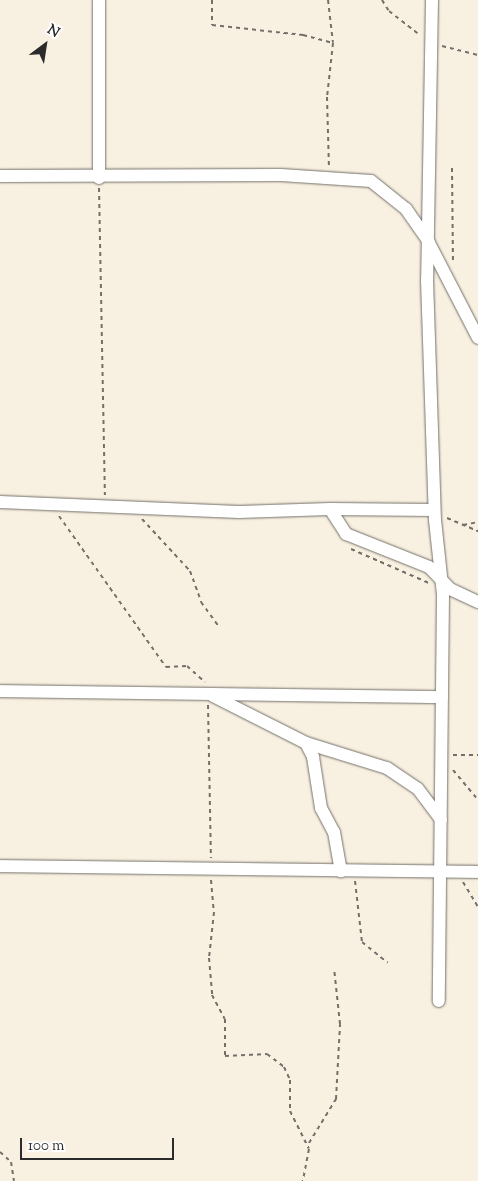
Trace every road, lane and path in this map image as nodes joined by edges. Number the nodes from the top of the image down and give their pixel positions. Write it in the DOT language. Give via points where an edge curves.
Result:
graph roads {
  1 [pos="99,0"];
  2 [pos="212,0"];
  3 [pos="328,0"];
  4 [pos="432,0"];
  5 [pos="333,43"];
  6 [pos="452,168"];
  7 [pos="0,176"];
  8 [pos="99,178"];
  9 [pos="329,180"];
  10 [pos="428,241"];
  11 [pos="453,266"];
  12 [pos="478,338"];
  13 [pos="0,502"];
  14 [pos="48,506"];
  15 [pos="106,508"];
  16 [pos="137,509"];
  17 [pos="330,509"];
  18 [pos="434,510"];
  19 [pos="478,522"];
  20 [pos="462,525"];
  21 [pos="478,531"];
  22 [pos="345,542"];
  23 [pos="441,578"];
  24 [pos="442,592"];
  25 [pos="478,602"];
  26 [pos="219,628"];
  27 [pos="0,691"];
  28 [pos="208,694"];
  29 [pos="442,697"];
  30 [pos="306,743"];
  31 [pos="441,749"];
  32 [pos="478,755"];
  33 [pos="450,766"];
  34 [pos="478,800"];
  35 [pos="441,819"];
  36 [pos="0,866"];
  37 [pos="211,869"];
  38 [pos="441,870"];
  39 [pos="341,871"];
  40 [pos="355,871"];
  41 [pos="457,871"];
  42 [pos="478,872"];
  43 [pos="478,906"];
  44 [pos="388,963"];
  45 [pos="334,968"];
  46 [pos="439,1000"];
  47 [pos="308,1144"];
  48 [pos="0,1152"];
  49 [pos="14,1181"];
  50 [pos="303,1181"];
  1 -- 8 [label="street"];
  2 -- 5 [label="path" via="212,25 303,35"];
  3 -- 5 [label="path"];
  4 -- 10 [label="street"];
  5 -- 9 [label="path" via="327,97"];
  6 -- 11 [label="path"];
  7 -- 8 [label="street"];
  8 -- 9 [label="street" via="281,175"];
  8 -- 15 [label="path"];
  9 -- 10 [label="street" via="371,181 406,209"];
  10 -- 12 [label="street"];
  10 -- 18 [label="street"];
  13 -- 14 [label="street"];
  14 -- 15 [label="street"];
  14 -- 28 [label="path" via="66,523 166,667 187,666 209,686"];
  15 -- 16 [label="street"];
  16 -- 17 [label="street" via="239,512"];
  16 -- 26 [label="path" via="190,571 201,602"];
  17 -- 18 [label="street"];
  17 -- 23 [label="street" via="346,534 429,567"];
  18 -- 20 [label="path"];
  18 -- 23 [label="street"];
  19 -- 20 [label="path"];
  20 -- 21 [label="path"];
  22 -- 24 [label="path" via="362,557"];
  23 -- 24 [label="street"];
  23 -- 25 [label="street" via="450,589"];
  24 -- 29 [label="street"];
  27 -- 28 [label="street"];
  28 -- 29 [label="street"];
  28 -- 30 [label="street"];
  28 -- 37 [label="path"];
  29 -- 31 [label="street"];
  30 -- 35 [label="street" via="387,768 418,789"];
  30 -- 39 [label="street"];
  31 -- 32 [label="path" via="456,756"];
  31 -- 35 [label="street"];
  33 -- 34 [label="path"];
  35 -- 38 [label="street"];
  36 -- 37 [label="street"];
  37 -- 39 [label="street"];
  37 -- 47 [label="path" via="214,912 208,958 212,995 224,1019 225,1056 259,1053 277,1060 290,1080 290,1111"];
  38 -- 40 [label="street"];
  38 -- 41 [label="street"];
  38 -- 46 [label="street"];
  39 -- 40 [label="street"];
  40 -- 44 [label="path" via="360,934 366,948"];
  41 -- 42 [label="street"];
  41 -- 43 [label="path"];
  45 -- 47 [label="path" via="340,1024 336,1100"];
  47 -- 50 [label="path"];
  48 -- 49 [label="path" via="11,1162"];
}
